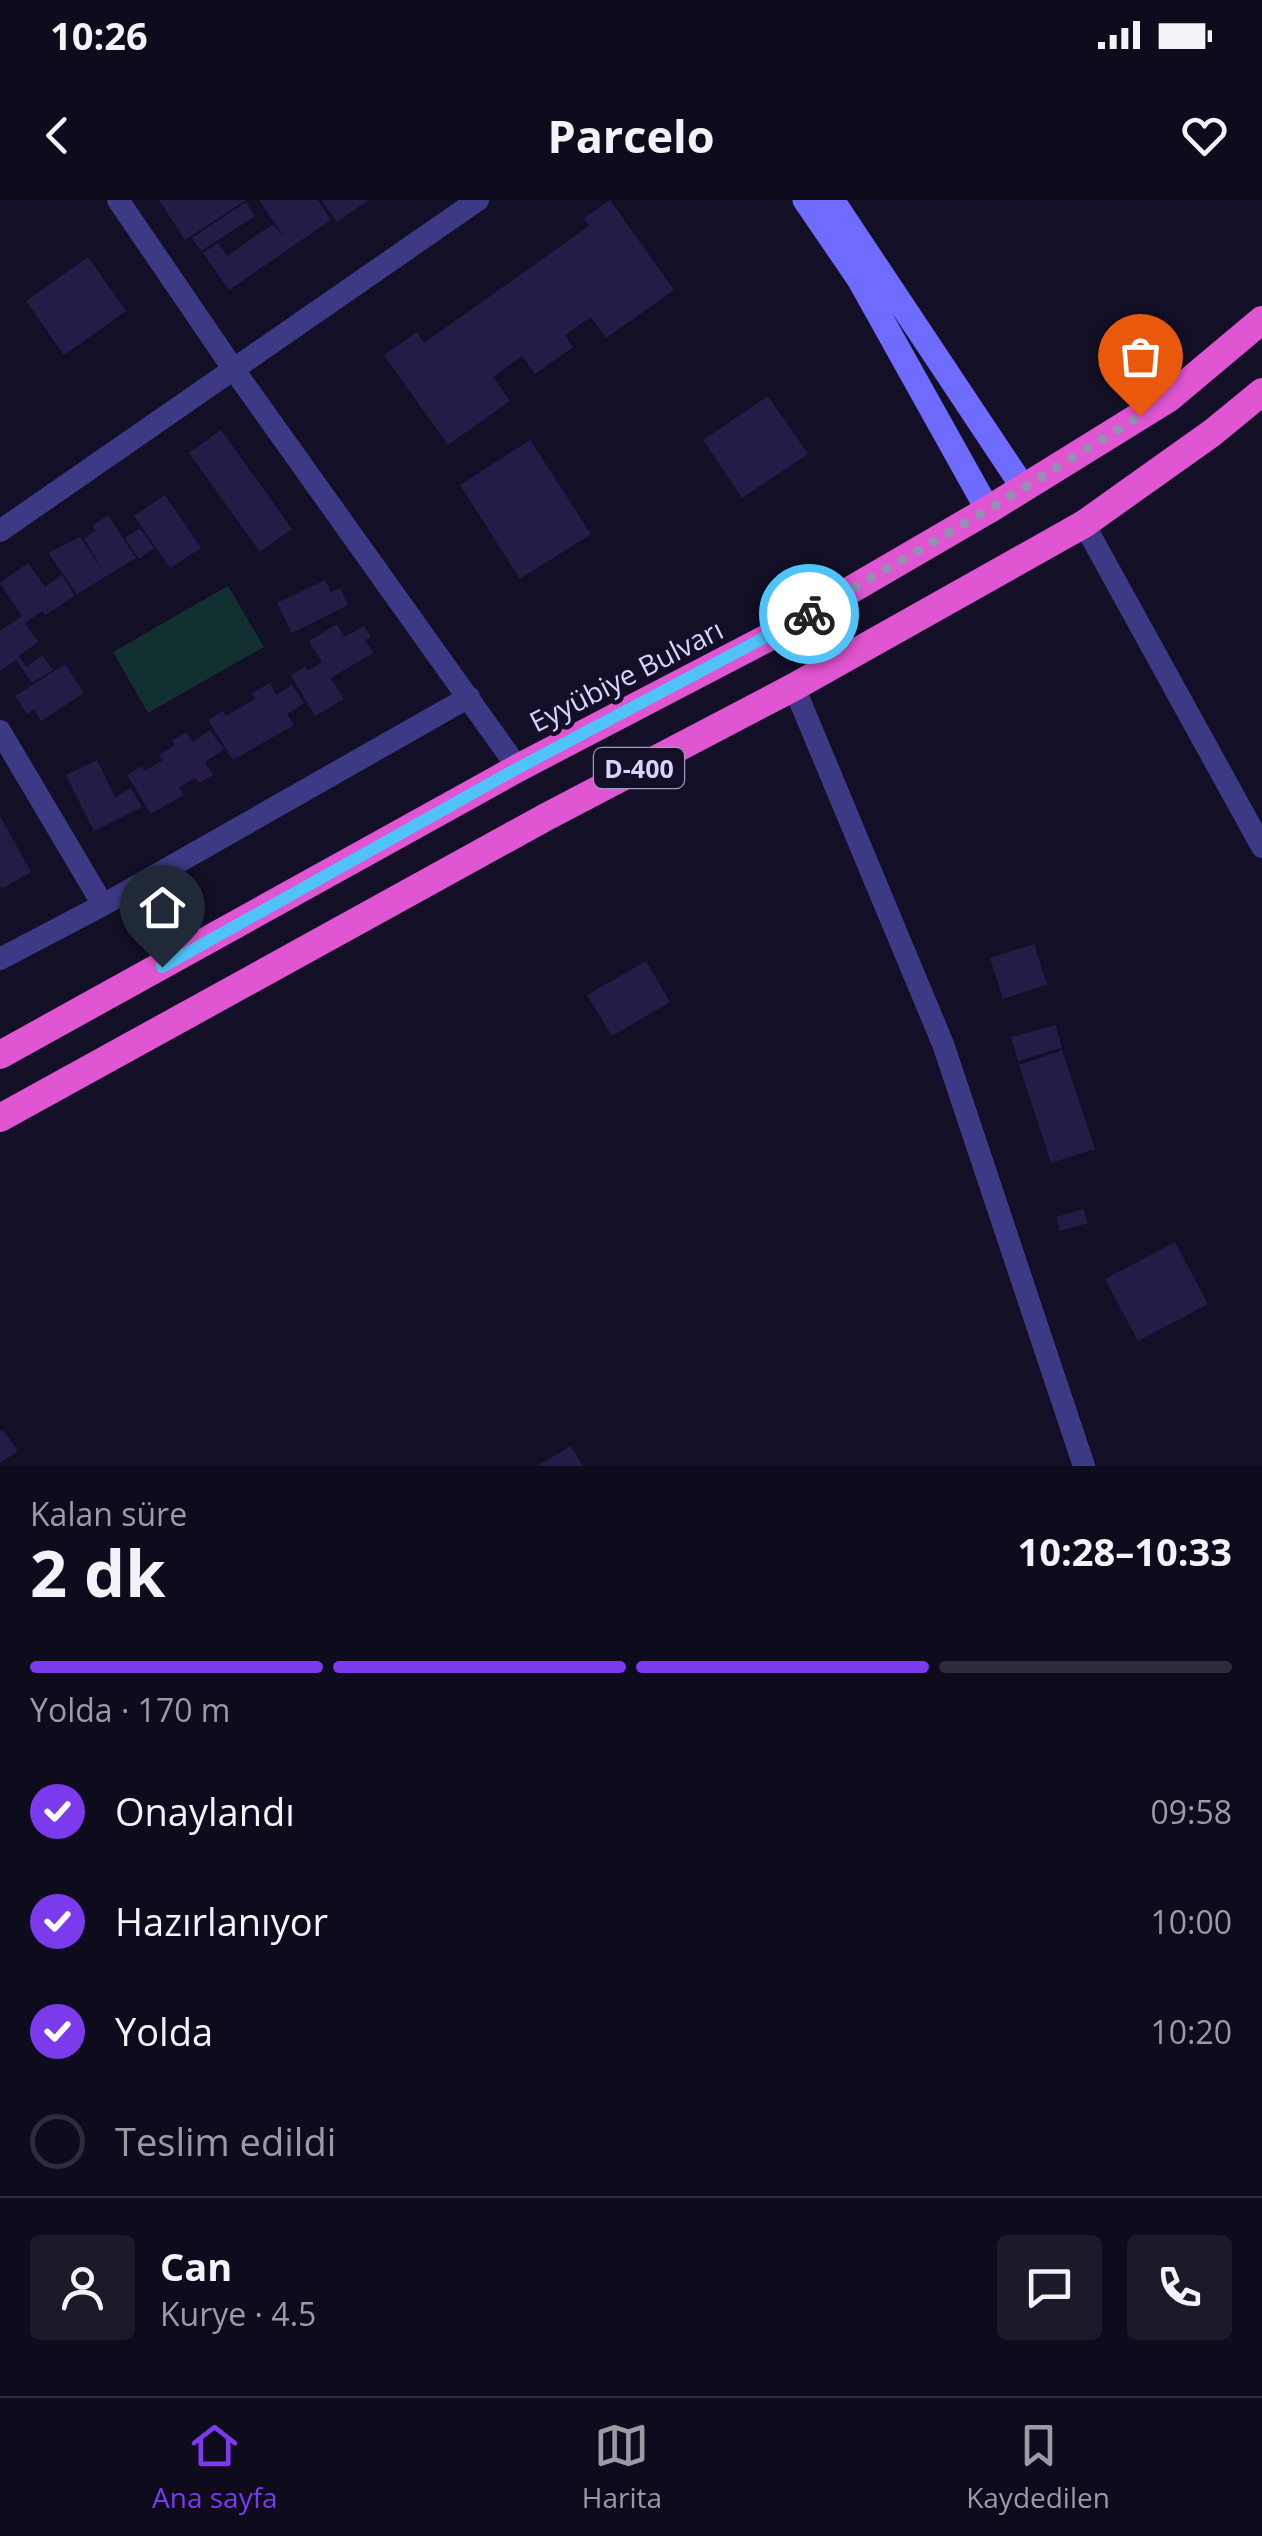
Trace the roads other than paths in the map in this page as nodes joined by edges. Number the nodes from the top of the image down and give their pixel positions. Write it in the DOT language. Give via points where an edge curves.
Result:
graph roads {
  1 [pos="118,200"];
  2 [pos="478,200"];
  3 [pos="805,200"];
  4 [pos="832,200"];
  5 [pos="1262,320"];
  6 [pos="232,368"];
  7 [pos="1262,392"];
  8 [pos="1023,487"];
  9 [pos="988,510"];
  10 [pos="1084,524"];
  11 [pos="0,531"];
  12 [pos="794,687"];
  13 [pos="469,697"];
  14 [pos="0,731"];
  15 [pos="518,768"];
  16 [pos="1262,847"];
  17 [pos="103,905"];
  18 [pos="0,960"];
  19 [pos="0,1056"];
  20 [pos="0,1118"];
  21 [pos="1084,1466"];
  1 -- 6 [label="street"];
  2 -- 6 [label="street"];
  3 -- 9 [label="main road" via="858,279"];
  4 -- 8 [label="main road"];
  5 -- 8 [label="highway, Eyyübiye Bulvarı / D-400" via="1169,398"];
  6 -- 11 [label="street"];
  6 -- 13 [label="street"];
  7 -- 10 [label="highway, D-400"];
  8 -- 9 [label="highway, Eyyübiye Bulvarı / D-400"];
  9 -- 15 [label="highway, Eyyübiye Bulvarı / D-400" via="775,634"];
  10 -- 12 [label="highway, D-400"];
  10 -- 16 [label="street"];
  12 -- 20 [label="highway, D-400"];
  12 -- 21 [label="street" via="944,1044"];
  13 -- 15 [label="street"];
  13 -- 17 [label="street"];
  14 -- 17 [label="street"];
  15 -- 19 [label="highway, Eyyübiye Bulvarı / D-400"];
  17 -- 18 [label="street"];
}
